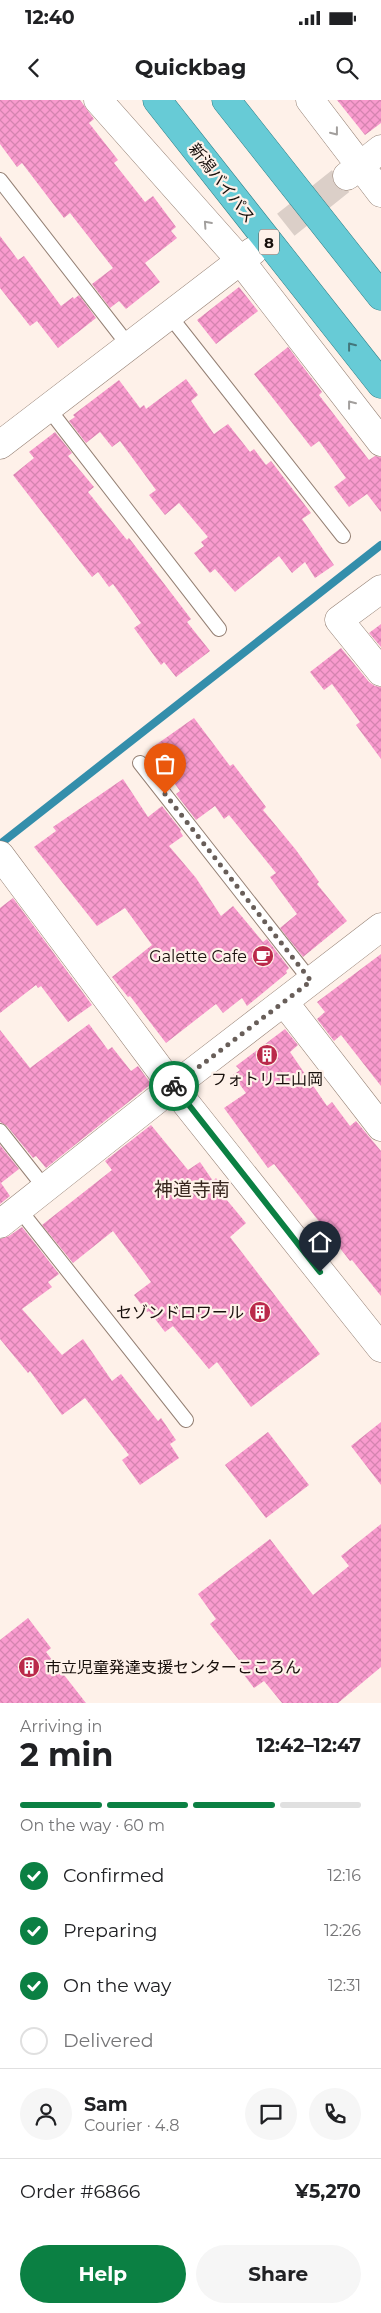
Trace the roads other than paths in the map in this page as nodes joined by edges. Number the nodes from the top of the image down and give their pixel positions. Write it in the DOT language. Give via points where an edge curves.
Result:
graph roads {
  1 [pos="98,100"];
  2 [pos="145,100"];
  3 [pos="156,100"];
  4 [pos="226,100"];
  5 [pos="244,100"];
  6 [pos="310,100"];
  7 [pos="201,157"];
  8 [pos="363,163"];
  9 [pos="0,180"];
  10 [pos="381,193"];
  11 [pos="246,255"];
  12 [pos="381,295"];
  13 [pos="169,315"];
  14 [pos="129,346"];
  15 [pos="381,384"];
  16 [pos="48,408"];
  17 [pos="381,442"];
  18 [pos="0,445"];
  19 [pos="343,536"];
  20 [pos="381,589"];
  21 [pos="219,629"];
  22 [pos="381,672"];
  23 [pos="140,763"];
  24 [pos="1,856"];
  25 [pos="381,928"];
  26 [pos="311,981"];
  27 [pos="284,1002"];
  28 [pos="173,1087"];
  29 [pos="381,1127"];
  30 [pos="0,1131"];
  31 [pos="45,1188"];
  32 [pos="9,1216"];
  33 [pos="381,1348"];
  34 [pos="186,1420"];
  11 -- 1 [label="street, one-way"];
  2 -- 7 [label="highway"];
  3 -- 7 [label="highway, 新潟バイパス / 8"];
  4 -- 12 [label="highway"];
  5 -- 12 [label="highway"];
  6 -- 8 [label="street, one-way"];
  15 -- 7 [label="highway, 新潟バイパス / 8, one-way"];
  8 -- 10 [label="street"];
  9 -- 14 [label="lane"];
  11 -- 13 [label="street"];
  17 -- 11 [label="street, one-way"];
  13 -- 14 [label="street"];
  13 -- 19 [label="lane"];
  14 -- 16 [label="street"];
  16 -- 18 [label="street"];
  16 -- 21 [label="lane"];
  20 -- 22 [label="street" via="339,620"];
  23 -- 26 [label="lane"];
  24 -- 28 [label="street"];
  25 -- 26 [label="street"];
  26 -- 27 [label="street"];
  27 -- 28 [label="street"];
  27 -- 29 [label="street"];
  28 -- 31 [label="street"];
  28 -- 33 [label="street"];
  30 -- 31 [label="lane"];
  31 -- 32 [label="street"];
  32 -- 34 [label="lane"];
}
